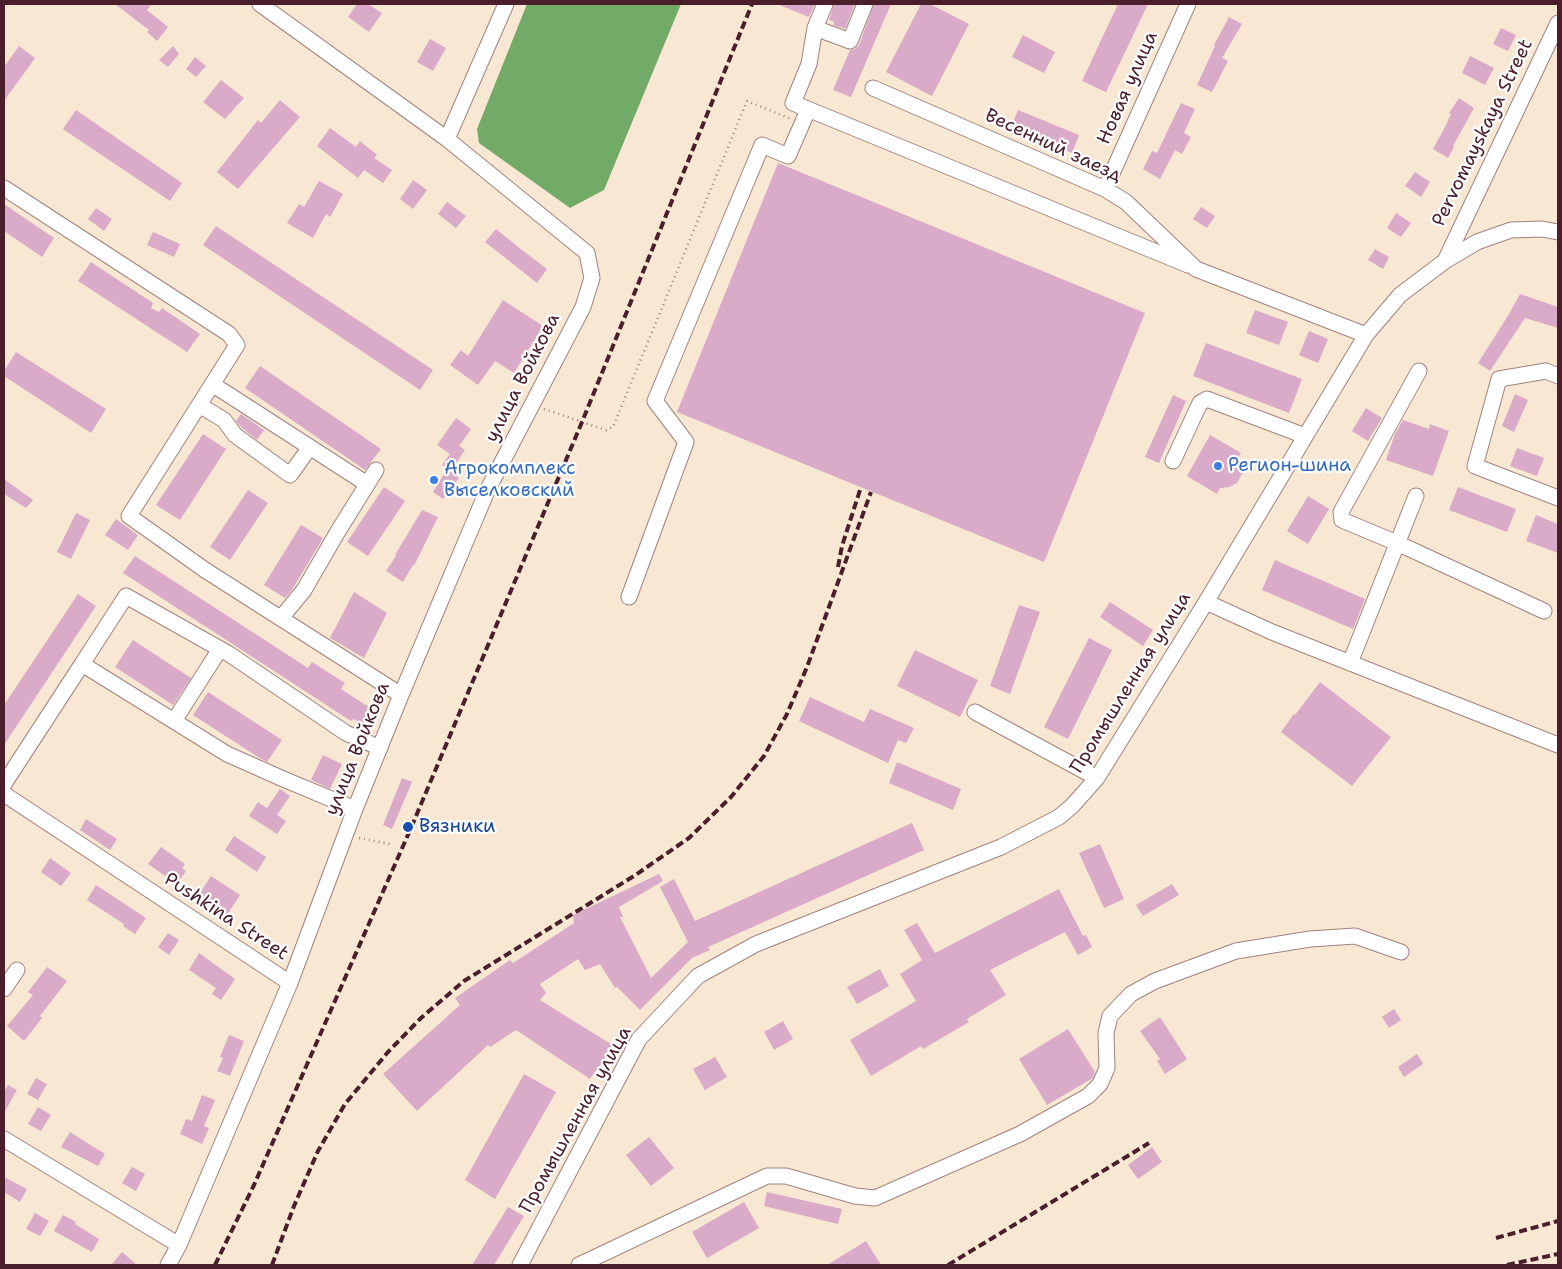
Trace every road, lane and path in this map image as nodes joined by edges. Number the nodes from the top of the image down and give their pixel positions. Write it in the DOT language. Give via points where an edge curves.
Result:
graph roads {
  1 [pos="260,4"];
  2 [pos="506,4"];
  3 [pos="824,4"];
  4 [pos="865,4"];
  5 [pos="1188,4"];
  6 [pos="1558,23"];
  7 [pos="815,28"];
  8 [pos="873,88"];
  9 [pos="808,110"];
  10 [pos="802,124"];
  11 [pos="447,139"];
  12 [pos="4,188"];
  13 [pos="1105,189"];
  14 [pos="1558,232"];
  15 [pos="1445,261"];
  16 [pos="1196,269"];
  17 [pos="1366,335"];
  18 [pos="1419,371"];
  19 [pos="1558,376"];
  20 [pos="212,384"];
  21 [pos="199,405"];
  22 [pos="544,409"];
  23 [pos="1306,436"];
  24 [pos="310,447"];
  25 [pos="1173,461"];
  26 [pos="376,470"];
  27 [pos="367,484"];
  28 [pos="1416,496"];
  29 [pos="1558,498"];
  30 [pos="1397,543"];
  31 [pos="628,597"];
  32 [pos="1206,602"];
  33 [pos="1544,611"];
  34 [pos="280,618"];
  35 [pos="220,649"];
  36 [pos="1350,663"];
  37 [pos="82,664"];
  38 [pos="401,695"];
  39 [pos="975,712"];
  40 [pos="174,721"];
  41 [pos="1558,745"];
  42 [pos="380,748"];
  43 [pos="1098,778"];
  44 [pos="4,784"];
  45 [pos="4,794"];
  46 [pos="353,815"];
  47 [pos="390,844"];
  48 [pos="1401,952"];
  49 [pos="17,970"];
  50 [pos="290,983"];
  51 [pos="4,989"];
  52 [pos="4,1139"];
  53 [pos="179,1245"];
  54 [pos="168,1265"];
  55 [pos="520,1265"];
  56 [pos="579,1265"];
  1 -- 11 [label="street, улица Войкова"];
  2 -- 11 [label="street"];
  3 -- 7 [label="street"];
  4 -- 7 [label="street" via="850,41"];
  5 -- 13 [label="street, Новая улица"];
  6 -- 15 [label="street, Pervomayskaya Street"];
  7 -- 9 [label="street" via="809,64 793,103"];
  8 -- 13 [label="street, Весенний заезд"];
  9 -- 10 [label="street"];
  9 -- 16 [label="street"];
  10 -- 22 [label="path" via="747,101 613,427 606,430"];
  10 -- 31 [label="street" via="788,156 762,145 655,401 686,442"];
  11 -- 38 [label="street, улица Войкова" via="587,253 592,278 583,307 487,491"];
  12 -- 20 [label="street" via="229,334 237,345"];
  13 -- 16 [label="street, Весенний заезд" via="1126,202"];
  14 -- 15 [label="street, Промышленная улица" via="1511,230 1476,242"];
  15 -- 17 [label="street, Промышленная улица" via="1400,294"];
  16 -- 17 [label="street, Весенний заезд"];
  17 -- 23 [label="street, Промышленная улица"];
  18 -- 30 [label="street" via="1341,512 1342,520"];
  19 -- 29 [label="street" via="1546,371 1499,379 1475,466"];
  20 -- 21 [label="street"];
  20 -- 24 [label="street"];
  21 -- 24 [label="street" via="224,420 235,435 290,475"];
  21 -- 34 [label="street" via="129,516"];
  23 -- 25 [label="street" via="1207,399 1200,403"];
  23 -- 32 [label="street, Промышленная улица"];
  24 -- 27 [label="street"];
  26 -- 27 [label="street"];
  27 -- 34 [label="street" via="304,590"];
  28 -- 30 [label="street"];
  30 -- 33 [label="street"];
  30 -- 36 [label="street"];
  32 -- 36 [label="street"];
  32 -- 43 [label="street, Промышленная улица"];
  34 -- 38 [label="street"];
  35 -- 37 [label="street" via="126,596"];
  35 -- 40 [label="street"];
  35 -- 42 [label="street" via="346,733"];
  36 -- 41 [label="street"];
  37 -- 40 [label="street"];
  37 -- 44 [label="street"];
  38 -- 42 [label="street, улица Войкова"];
  39 -- 43 [label="street"];
  40 -- 46 [label="street" via="227,754"];
  42 -- 46 [label="street, улица Войкова"];
  43 -- 55 [label="street, Промышленная улица" via="1059,817 1034,831 756,944 698,976 639,1039"];
  45 -- 50 [label="street, Pushkina Street"];
  46 -- 47 [label="path" via="360,839"];
  46 -- 50 [label="street, улица Войкова"];
  48 -- 56 [label="street" via="1355,936 1310,939 1236,951 1164,978 1132,994 1110,1016 1106,1033 1107,1068 1100,1084 1088,1096 1020,1134 875,1198 856,1196 786,1176 767,1176"];
  49 -- 51 [label="street"];
  50 -- 53 [label="street, Pushkina Street"];
  52 -- 53 [label="street"];
  53 -- 54 [label="street, Pushkina Street"];
}
